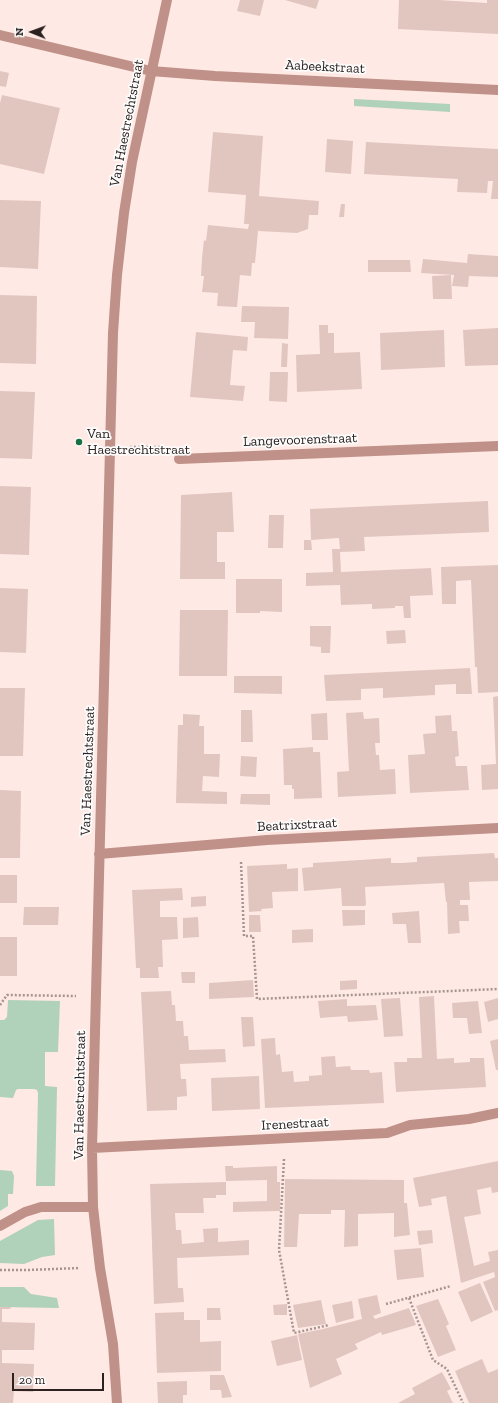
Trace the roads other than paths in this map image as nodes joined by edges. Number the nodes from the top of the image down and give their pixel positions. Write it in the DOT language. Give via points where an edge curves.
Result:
graph roads {
  1 [pos="167,0"];
  2 [pos="0,35"];
  3 [pos="151,71"];
  4 [pos="498,90"];
  5 [pos="498,446"];
  6 [pos="179,459"];
  7 [pos="498,828"];
  8 [pos="99,854"];
  9 [pos="498,1113"];
  10 [pos="92,1148"];
  11 [pos="93,1207"];
  12 [pos="0,1226"];
  13 [pos="117,1403"];
  1 -- 3 [label="street, Van Haestrechtstraat"];
  2 -- 3 [label="street, Aabeekstraat"];
  3 -- 4 [label="street, Aabeekstraat"];
  3 -- 8 [label="street, Van Haestrechtstraat" via="124,213 112,333"];
  5 -- 6 [label="street, Langevoorenstraat"];
  7 -- 8 [label="street, Beatrixstraat" via="240,842"];
  8 -- 10 [label="street, Van Haestrechtstraat"];
  9 -- 10 [label="street, Irenestraat" via="469,1119 410,1125 388,1133"];
  10 -- 11 [label="street, Van Haestrechtstraat"];
  11 -- 12 [label="street" via="41,1208 25,1212"];
  11 -- 13 [label="street, Van Haestrechtstraat" via="113,1344"];
}
